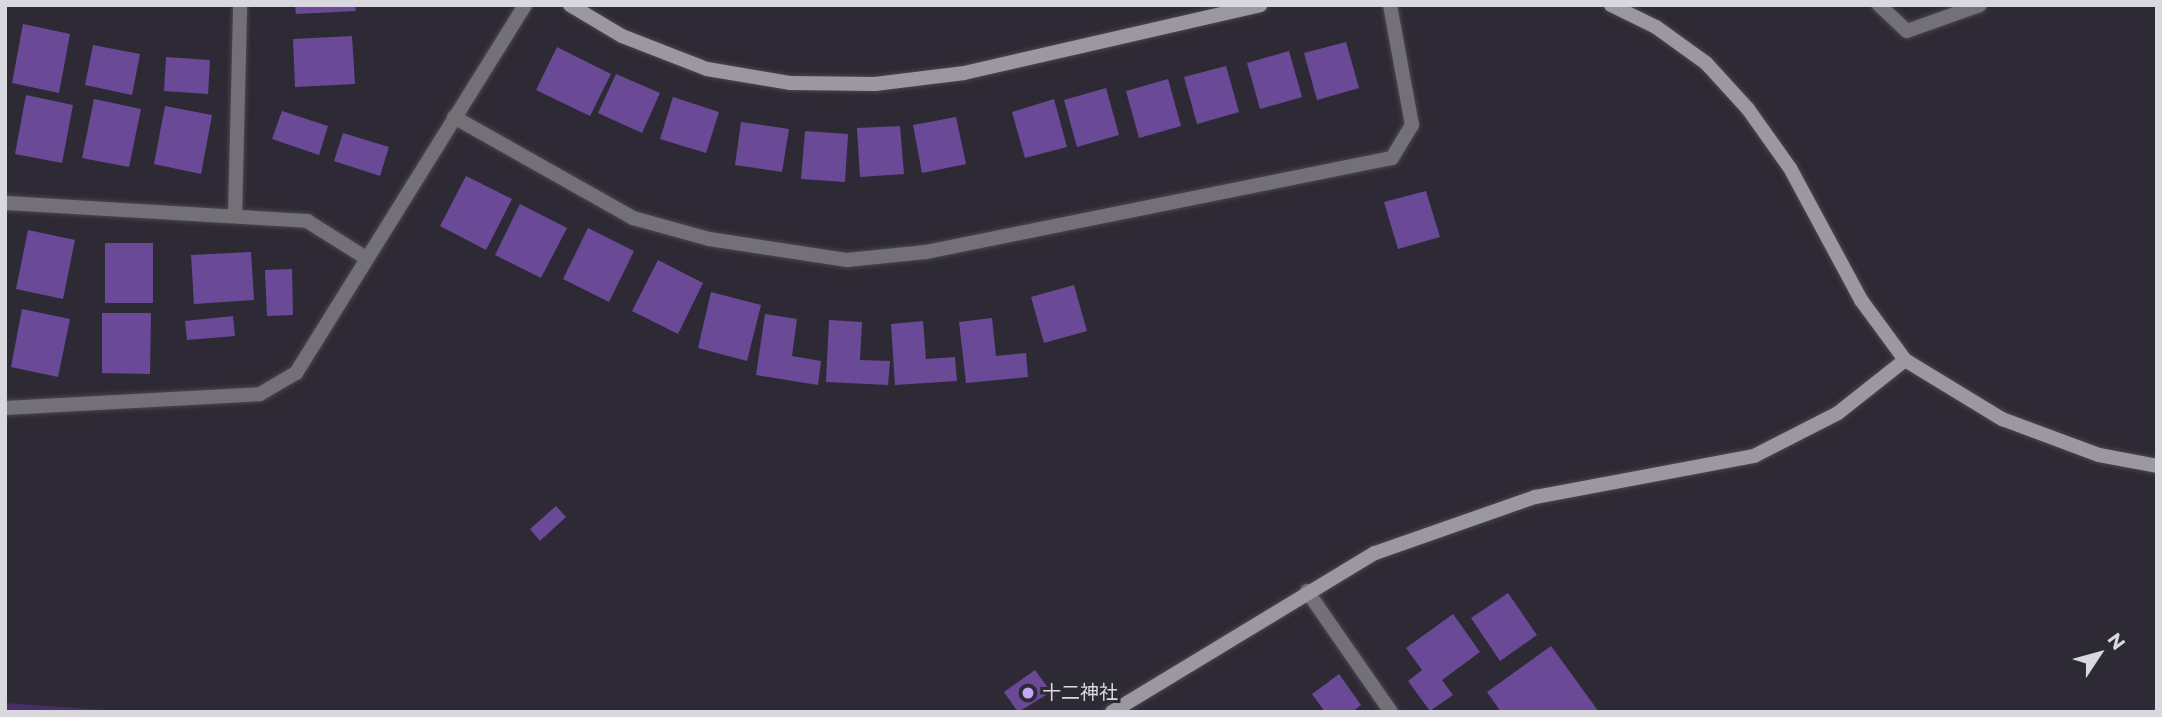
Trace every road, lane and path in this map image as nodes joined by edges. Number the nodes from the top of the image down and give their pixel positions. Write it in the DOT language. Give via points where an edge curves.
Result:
graph roads {
  1 [pos="240,5"];
  2 [pos="524,5"];
  3 [pos="570,5"];
  4 [pos="1260,5"];
  5 [pos="1390,5"];
  6 [pos="1611,5"];
  7 [pos="1880,5"];
  8 [pos="1980,5"];
  9 [pos="454,117"];
  10 [pos="5,203"];
  11 [pos="235,216"];
  12 [pos="366,258"];
  13 [pos="1905,360"];
  14 [pos="5,408"];
  15 [pos="2157,466"];
  16 [pos="1307,591"];
  17 [pos="1112,712"];
  18 [pos="1391,712"];
  1 -- 11 [label="street"];
  2 -- 9 [label="street"];
  3 -- 4 [label="street" via="622,36 707,69 791,83 875,84 964,73"];
  5 -- 9 [label="street" via="1412,125 1392,158 996,242 926,252 847,260 709,239 633,218"];
  6 -- 13 [label="street" via="1656,27 1706,63 1748,109 1790,168 1861,300"];
  7 -- 8 [label="street" via="1907,32"];
  9 -- 12 [label="street"];
  10 -- 11 [label="street"];
  11 -- 12 [label="street" via="307,221"];
  12 -- 14 [label="street" via="296,373 260,394"];
  13 -- 15 [label="street" via="2002,419 2099,455"];
  13 -- 16 [label="street" via="1838,413 1754,456 1510,504 1375,553"];
  16 -- 17 [label="street"];
  16 -- 18 [label="street"];
}
